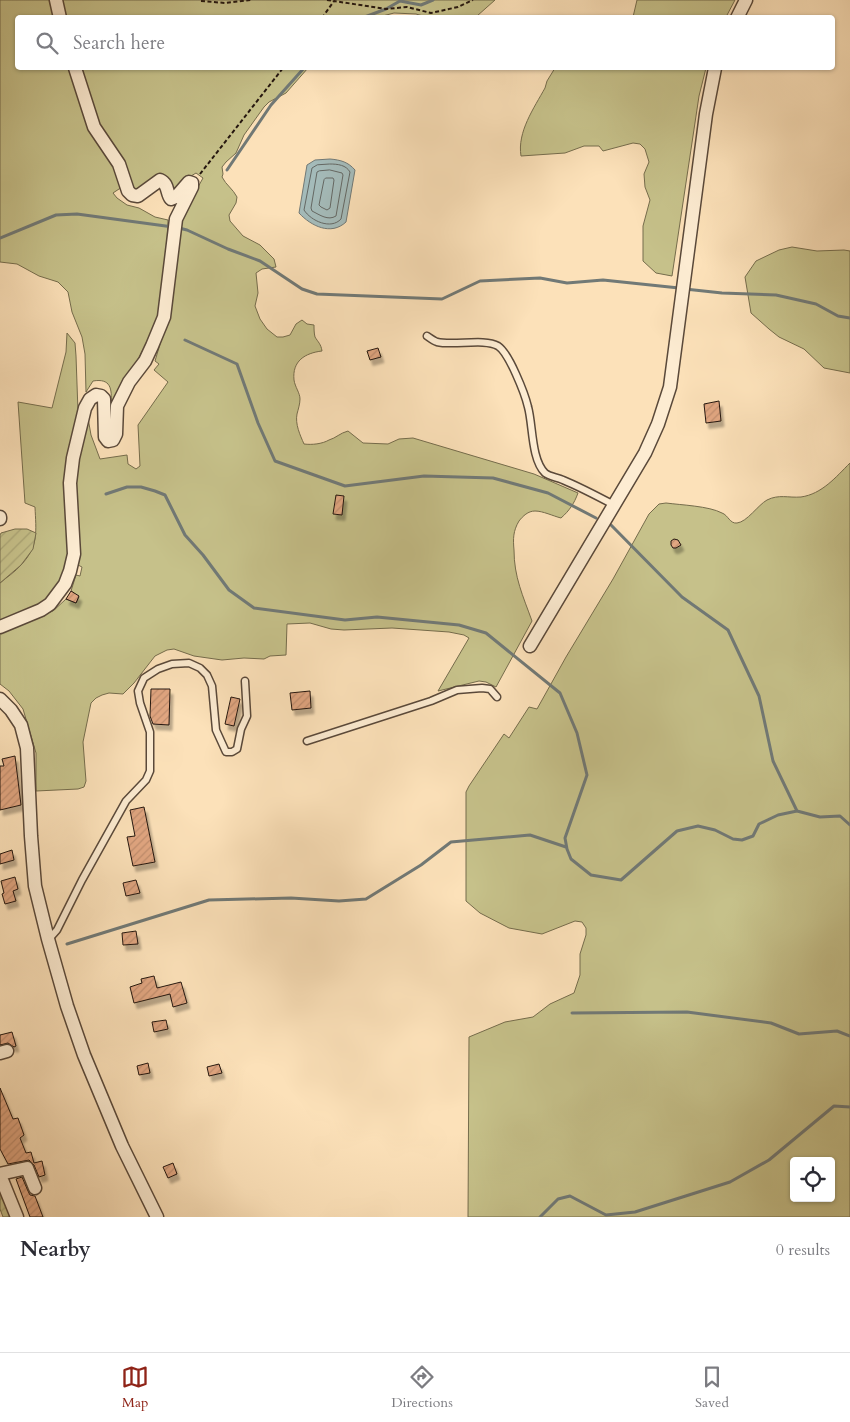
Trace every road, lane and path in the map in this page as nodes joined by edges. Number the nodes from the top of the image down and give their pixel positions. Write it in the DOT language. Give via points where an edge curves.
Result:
graph roads {
  1 [pos="56,0"];
  2 [pos="251,0"];
  3 [pos="327,0"];
  4 [pos="472,0"];
  5 [pos="746,0"];
  6 [pos="201,1"];
  7 [pos="334,1"];
  8 [pos="59,15"];
  9 [pos="324,15"];
  10 [pos="738,15"];
  11 [pos="76,70"];
  12 [pos="281,70"];
  13 [pos="716,70"];
  14 [pos="192,187"];
  15 [pos="427,336"];
  16 [pos="614,505"];
  17 [pos="0,626"];
  18 [pos="530,646"];
  19 [pos="245,681"];
  20 [pos="497,697"];
  21 [pos="0,700"];
  22 [pos="307,741"];
  23 [pos="48,939"];
  24 [pos="0,1175"];
  25 [pos="35,1188"];
  26 [pos="17,1217"];
  27 [pos="157,1217"];
  1 -- 8 [label="street"];
  2 -- 6 [label="path"];
  3 -- 7 [label="path"];
  4 -- 7 [label="path" via="431,13 407,6 386,9"];
  5 -- 10 [label="street"];
  7 -- 9 [label="path"];
  11 -- 14 [label="street" via="94,127 119,164 132,196 138,196 160,180 167,185 172,199 189,182"];
  12 -- 14 [label="path"];
  13 -- 16 [label="street" via="706,114 670,387 645,453"];
  14 -- 17 [label="street" via="176,219 164,317 145,361 117,406 113,440 108,441 105,437 104,399 101,396 90,399 83,417 70,483 74,554 65,584 50,604 41,610"];
  15 -- 16 [label="lane" via="436,341 498,346 510,362 528,407 536,453 544,472"];
  16 -- 18 [label="street"];
  19 -- 23 [label="lane" via="247,716 237,749 226,752 216,730 212,686 200,668 190,663 172,664 144,678 138,691 150,732 150,771 126,801 57,930"];
  20 -- 22 [label="lane" via="490,689 457,690"];
  21 -- 23 [label="street" via="20,725 27,748 35,886"];
  23 -- 27 [label="street" via="84,1055 122,1146"];
  24 -- 25 [label="street" via="27,1168"];
  24 -- 26 [label="street"];
}
